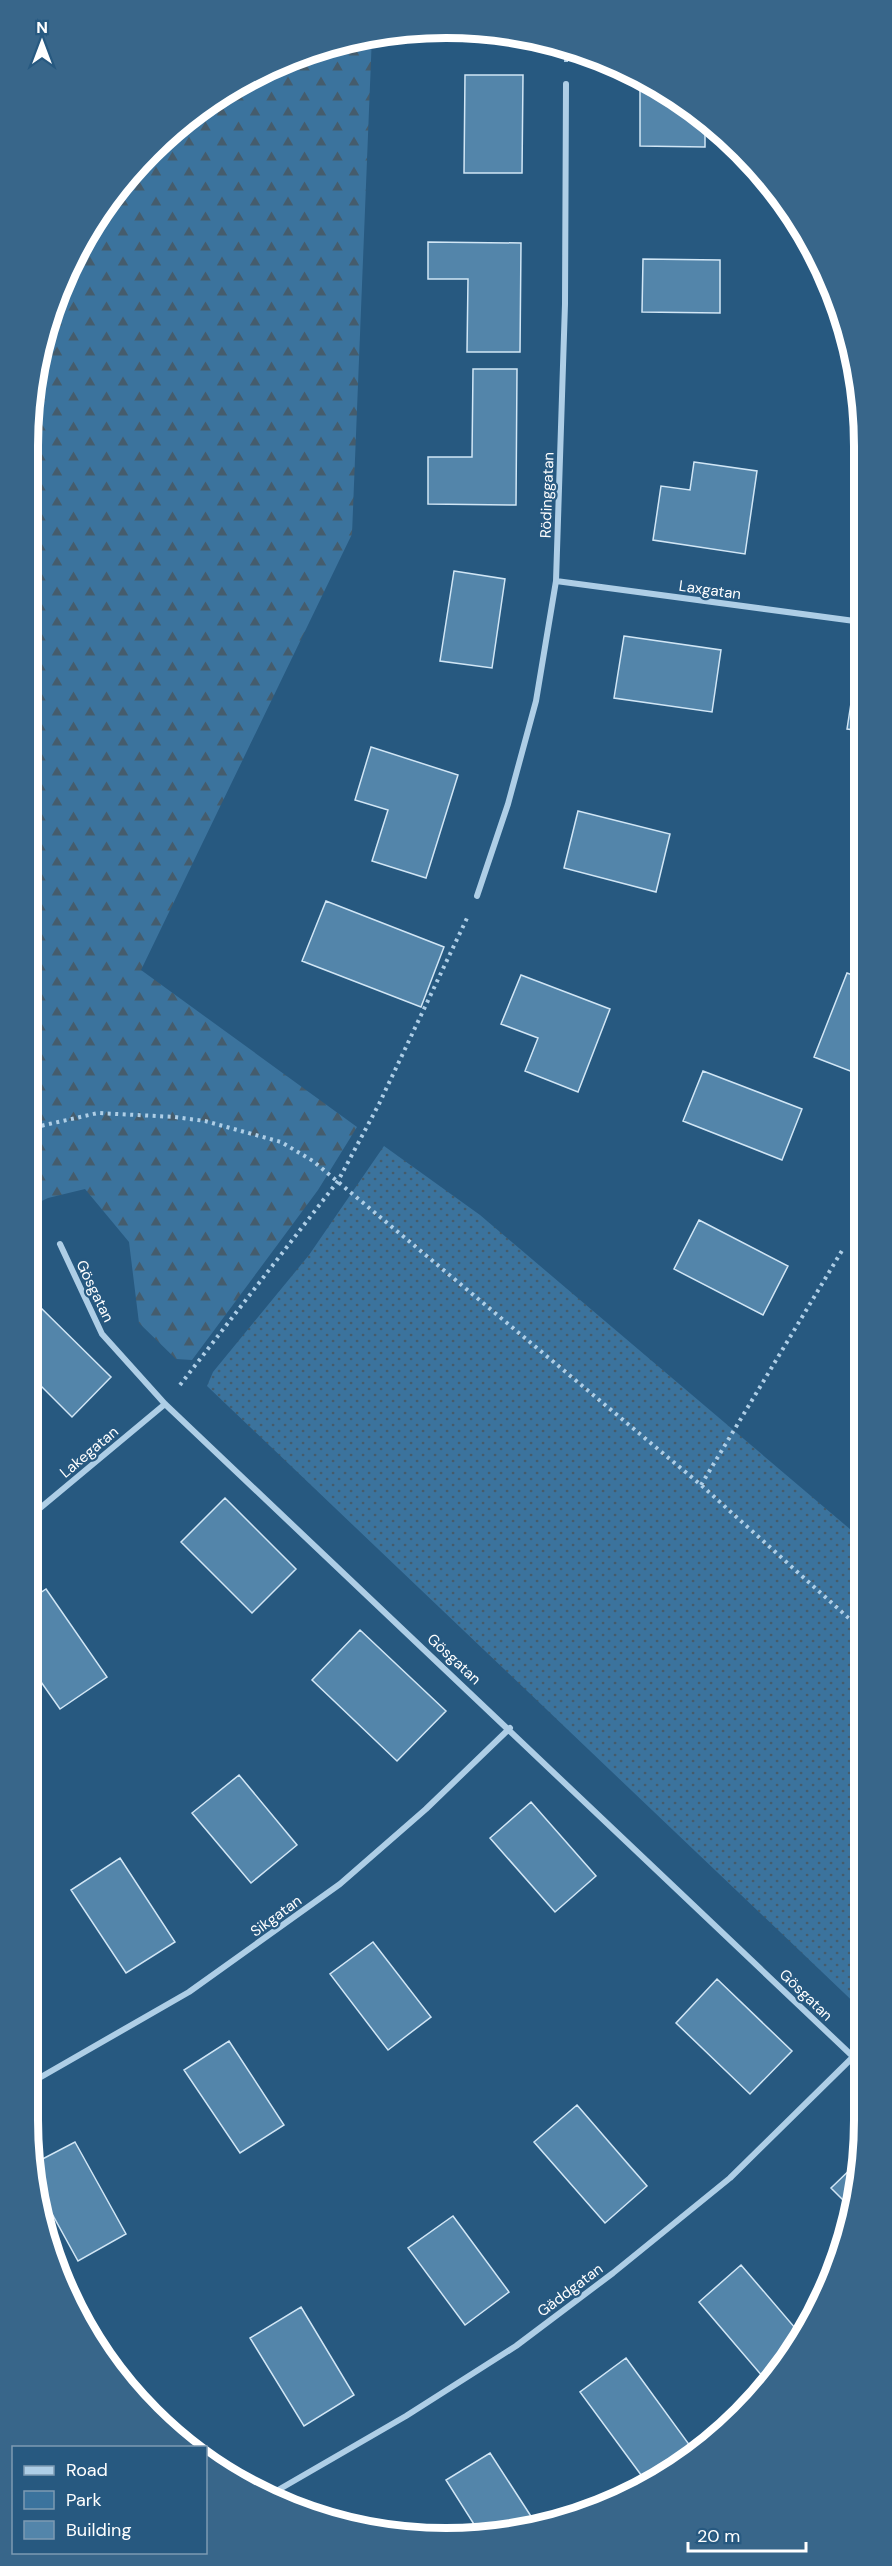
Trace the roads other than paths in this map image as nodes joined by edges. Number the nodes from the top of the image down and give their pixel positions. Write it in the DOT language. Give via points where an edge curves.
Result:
graph roads {
  1 [pos="566,84"];
  2 [pos="556,581"];
  3 [pos="854,621"];
  4 [pos="477,896"];
  5 [pos="60,1244"];
  6 [pos="165,1404"];
  7 [pos="38,1510"];
  8 [pos="510,1728"];
  9 [pos="853,2057"];
  10 [pos="38,2079"];
  11 [pos="277,2491"];
  1 -- 2 [label="street, Rödinggatan" via="565,304"];
  2 -- 3 [label="street, Laxgatan"];
  2 -- 4 [label="street, Rödinggatan" via="536,701 508,804"];
  5 -- 6 [label="street, Gösgatan" via="102,1334"];
  6 -- 7 [label="street, Lakegatan"];
  6 -- 8 [label="street, Gösgatan"];
  8 -- 9 [label="street, Gösgatan"];
  8 -- 10 [label="street, Sikgatan" via="340,1884 189,1992"];
  9 -- 11 [label="street, Gäddgatan" via="730,2178 613,2273 516,2346"];
}
